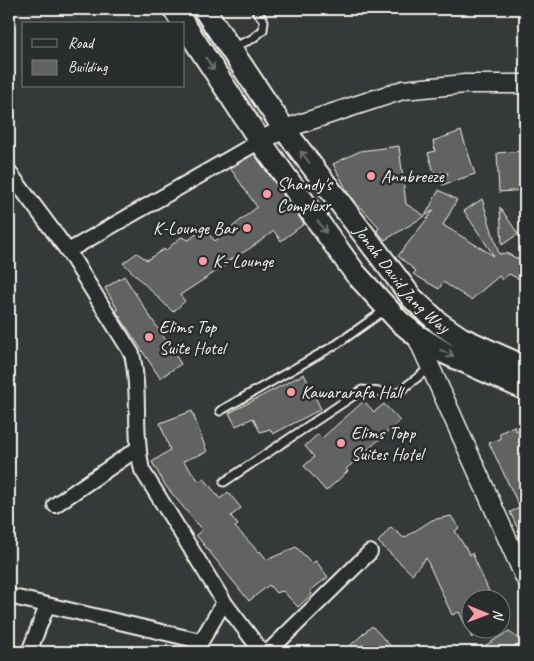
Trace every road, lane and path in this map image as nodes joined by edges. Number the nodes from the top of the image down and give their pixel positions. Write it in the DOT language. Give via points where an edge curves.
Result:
graph roads {
  1 [pos="174,9"];
  2 [pos="204,9"];
  3 [pos="256,9"];
  4 [pos="182,22"];
  5 [pos="185,26"];
  6 [pos="230,48"];
  7 [pos="525,84"];
  8 [pos="284,129"];
  9 [pos="260,141"];
  10 [pos="9,172"];
  11 [pos="68,251"];
  12 [pos="388,308"];
  13 [pos="416,335"];
  14 [pos="431,367"];
  15 [pos="525,367"];
  16 [pos="525,390"];
  17 [pos="220,411"];
  18 [pos="137,449"];
  19 [pos="224,482"];
  20 [pos="55,505"];
  21 [pos="370,552"];
  22 [pos="525,578"];
  23 [pos="9,596"];
  24 [pos="224,602"];
  25 [pos="47,606"];
  26 [pos="197,646"];
  27 [pos="29,652"];
  28 [pos="262,652"];
  29 [pos="268,652"];
  1 -- 4 [label="main road, one-way"];
  2 -- 6 [label="main road, Jonah David Jang Way"];
  3 -- 6 [label="lane" via="264,22 263,30 252,39"];
  5 -- 9 [label="main road, one-way"];
  6 -- 8 [label="main road, Jonah David Jang Way"];
  7 -- 8 [label="street" via="465,84 403,90"];
  8 -- 9 [label="street"];
  15 -- 8 [label="main road, Jonah David Jang Way, one-way" via="461,338 412,298"];
  9 -- 11 [label="street"];
  9 -- 12 [label="main road, one-way" via="355,273"];
  10 -- 11 [label="street"];
  11 -- 18 [label="street" via="132,354 136,373"];
  12 -- 13 [label="main road"];
  12 -- 17 [label="lane" via="337,344"];
  13 -- 14 [label="street"];
  13 -- 16 [label="main road, one-way" via="445,353"];
  14 -- 19 [label="lane" via="396,394 362,390"];
  14 -- 22 [label="street"];
  18 -- 20 [label="street"];
  18 -- 24 [label="street" via="142,470"];
  21 -- 29 [label="street"];
  23 -- 25 [label="street"];
  24 -- 26 [label="street"];
  24 -- 28 [label="street"];
  25 -- 26 [label="street"];
  25 -- 27 [label="street"];
}
